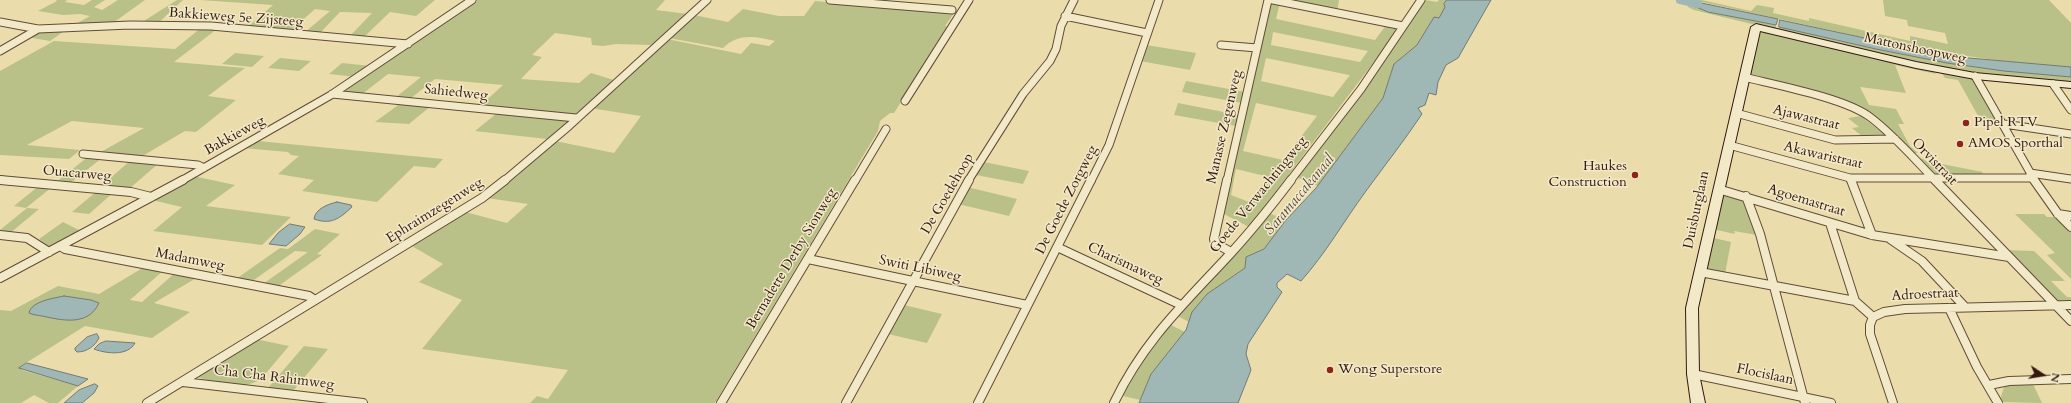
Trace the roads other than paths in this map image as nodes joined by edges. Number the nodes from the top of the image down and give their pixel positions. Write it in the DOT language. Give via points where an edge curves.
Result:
graph roads {
  1 [pos="472,0"];
  2 [pos="707,0"];
  3 [pos="830,0"];
  4 [pos="969,0"];
  5 [pos="1074,0"];
  6 [pos="1159,0"];
  7 [pos="1268,0"];
  8 [pos="1273,0"];
  9 [pos="1422,0"];
  10 [pos="952,10"];
  11 [pos="1066,16"];
  12 [pos="0,22"];
  13 [pos="1403,26"];
  14 [pos="1756,27"];
  15 [pos="38,29"];
  16 [pos="1147,33"];
  17 [pos="408,44"];
  18 [pos="1221,45"];
  19 [pos="1257,48"];
  20 [pos="0,51"];
  21 [pos="1744,76"];
  22 [pos="1975,76"];
  23 [pos="2053,84"];
  24 [pos="2071,85"];
  25 [pos="332,94"];
  26 [pos="905,101"];
  27 [pos="2071,110"];
  28 [pos="1736,113"];
  29 [pos="576,118"];
  30 [pos="2004,124"];
  31 [pos="886,129"];
  32 [pos="2071,134"];
  33 [pos="1895,139"];
  34 [pos="1729,145"];
  35 [pos="83,154"];
  36 [pos="204,168"];
  37 [pos="2031,176"];
  38 [pos="1850,178"];
  39 [pos="1932,179"];
  40 [pos="2071,179"];
  41 [pos="0,180"];
  42 [pos="1718,189"];
  43 [pos="1746,196"];
  44 [pos="151,197"];
  45 [pos="2058,214"];
  46 [pos="2071,216"];
  47 [pos="1830,223"];
  48 [pos="2071,227"];
  49 [pos="0,235"];
  50 [pos="1872,235"];
  51 [pos="1886,237"];
  52 [pos="60,246"];
  53 [pos="1057,247"];
  54 [pos="49,252"];
  55 [pos="1231,252"];
  56 [pos="2009,257"];
  57 [pos="808,259"];
  58 [pos="1700,272"];
  59 [pos="0,278"];
  60 [pos="914,281"];
  61 [pos="1773,285"];
  62 [pos="315,300"];
  63 [pos="1855,302"];
  64 [pos="1027,305"];
  65 [pos="1181,305"];
  66 [pos="2071,305"];
  67 [pos="2056,306"];
  68 [pos="1965,307"];
  69 [pos="1949,308"];
  70 [pos="1874,316"];
  71 [pos="2071,321"];
  72 [pos="1693,374"];
  73 [pos="2071,379"];
  74 [pos="183,382"];
  75 [pos="1989,385"];
  76 [pos="317,400"];
  77 [pos="1804,400"];
  78 [pos="148,403"];
  79 [pos="363,403"];
  80 [pos="721,403"];
  81 [pos="846,403"];
  82 [pos="978,403"];
  83 [pos="1114,403"];
  84 [pos="1698,403"];
  85 [pos="1832,403"];
  86 [pos="1893,403"];
  87 [pos="1998,403"];
  1 -- 17 [label="street, Bakkieweg"];
  2 -- 29 [label="street, Ephraimzegenweg"];
  3 -- 10 [label="street"];
  4 -- 26 [label="street"];
  5 -- 11 [label="street, De Goedehoop"];
  6 -- 16 [label="street, De Goede Zorgweg"];
  7 -- 19 [label="street, Manasse Zegenweg"];
  8 -- 13 [label="street"];
  9 -- 13 [label="street, Goede Verwachtingweg"];
  11 -- 16 [label="street"];
  11 -- 60 [label="street, De Goedehoop" via="1056,49 1047,65 1023,94 960,194"];
  12 -- 15 [label="street, Bakkieweg 5e Zijsteeg"];
  13 -- 55 [label="street, Goede Verwachtingweg" via="1312,152"];
  14 -- 21 [label="street, Duisburglaan"];
  14 -- 22 [label="street, Mattonshoopweg" via="1916,65"];
  15 -- 17 [label="street, Bakkieweg 5e Zijsteeg" via="197,25"];
  15 -- 20 [label="street"];
  16 -- 53 [label="street, De Goede Zorgweg" via="1109,145"];
  17 -- 25 [label="street, Bakkieweg"];
  18 -- 19 [label="street"];
  19 -- 55 [label="street, Manasse Zegenweg" via="1214,239 1215,243"];
  21 -- 28 [label="street, Duisburglaan"];
  21 -- 33 [label="street, Orvistraat" via="1858,110 1869,116"];
  22 -- 23 [label="street, Mattonshoopweg"];
  22 -- 30 [label="street"];
  23 -- 24 [label="street, Mattonshoopweg"];
  23 -- 27 [label="street"];
  25 -- 29 [label="street, Sahiedweg"];
  25 -- 36 [label="street, Bakkieweg"];
  28 -- 33 [label="street, Ajawastraat" via="1835,140"];
  28 -- 34 [label="street, Duisburglaan"];
  29 -- 62 [label="street, Ephraimzegenweg" via="482,198"];
  30 -- 32 [label="street"];
  30 -- 37 [label="street"];
  31 -- 57 [label="street, Bernadette Derby Sionweg"];
  33 -- 39 [label="street, Orvistraat"];
  34 -- 38 [label="street, Akawaristraat"];
  34 -- 42 [label="street, Duisburglaan"];
  35 -- 36 [label="street" via="198,165"];
  36 -- 44 [label="street, Bakkieweg"];
  37 -- 39 [label="street, Akawaristraat"];
  37 -- 40 [label="street, Akawaristraat"];
  37 -- 45 [label="street"];
  38 -- 39 [label="street, Akawaristraat"];
  38 -- 50 [label="street"];
  39 -- 56 [label="street, Orvistraat"];
  41 -- 44 [label="street, Ouacarweg" via="131,192"];
  42 -- 43 [label="street, Agoemastraat"];
  42 -- 58 [label="street, Duisburglaan"];
  43 -- 47 [label="street, Agoemastraat"];
  43 -- 61 [label="street" via="1760,234"];
  44 -- 52 [label="street, Bakkieweg"];
  45 -- 46 [label="street"];
  45 -- 48 [label="street"];
  47 -- 50 [label="street, Agoemastraat"];
  47 -- 63 [label="street"];
  49 -- 54 [label="street" via="27,238"];
  50 -- 51 [label="street, Agoemastraat"];
  51 -- 56 [label="street, Agoemastraat"];
  51 -- 68 [label="street, Agoemastraat" via="1910,250 1926,263"];
  52 -- 54 [label="street, Bakkieweg"];
  52 -- 62 [label="street, Madamweg" via="65,250 309,296"];
  53 -- 64 [label="street, De Goede Zorgweg"];
  53 -- 65 [label="street, Charismaweg"];
  54 -- 59 [label="street, Bakkieweg"];
  55 -- 65 [label="street, Goede Verwachtingweg"];
  56 -- 67 [label="street, Orvistraat"];
  57 -- 60 [label="street, Switi Libiweg"];
  57 -- 80 [label="street, Bernadette Derby Sionweg"];
  58 -- 61 [label="street"];
  58 -- 72 [label="street, Duisburglaan" via="1692,308"];
  60 -- 64 [label="street, Switi Libiweg"];
  60 -- 81 [label="street, De Goedehoop"];
  61 -- 63 [label="street"];
  61 -- 77 [label="street"];
  62 -- 74 [label="street, Ephraimzegenweg"];
  63 -- 70 [label="street"];
  64 -- 82 [label="street, De Goede Zorgweg"];
  65 -- 83 [label="street, Goede Verwachtingweg" via="1148,343 1121,386"];
  66 -- 67 [label="street, Adroestraat"];
  67 -- 68 [label="street, Adroestraat"];
  67 -- 71 [label="street, Orvistraat"];
  68 -- 69 [label="street, Adroestraat"];
  69 -- 70 [label="street, Adroestraat" via="1894,310"];
  69 -- 75 [label="street" via="1977,367"];
  70 -- 86 [label="street" via="1870,334"];
  72 -- 77 [label="street, Flocislaan"];
  72 -- 84 [label="street, Duisburglaan"];
  73 -- 75 [label="street" via="2009,381"];
  74 -- 76 [label="street, Cha Cha Rahimweg"];
  74 -- 78 [label="street, Ephraimzegenweg"];
  75 -- 87 [label="street"];
  76 -- 79 [label="street, Cha Cha Rahimweg"];
  77 -- 85 [label="street, Flocislaan"];
}
